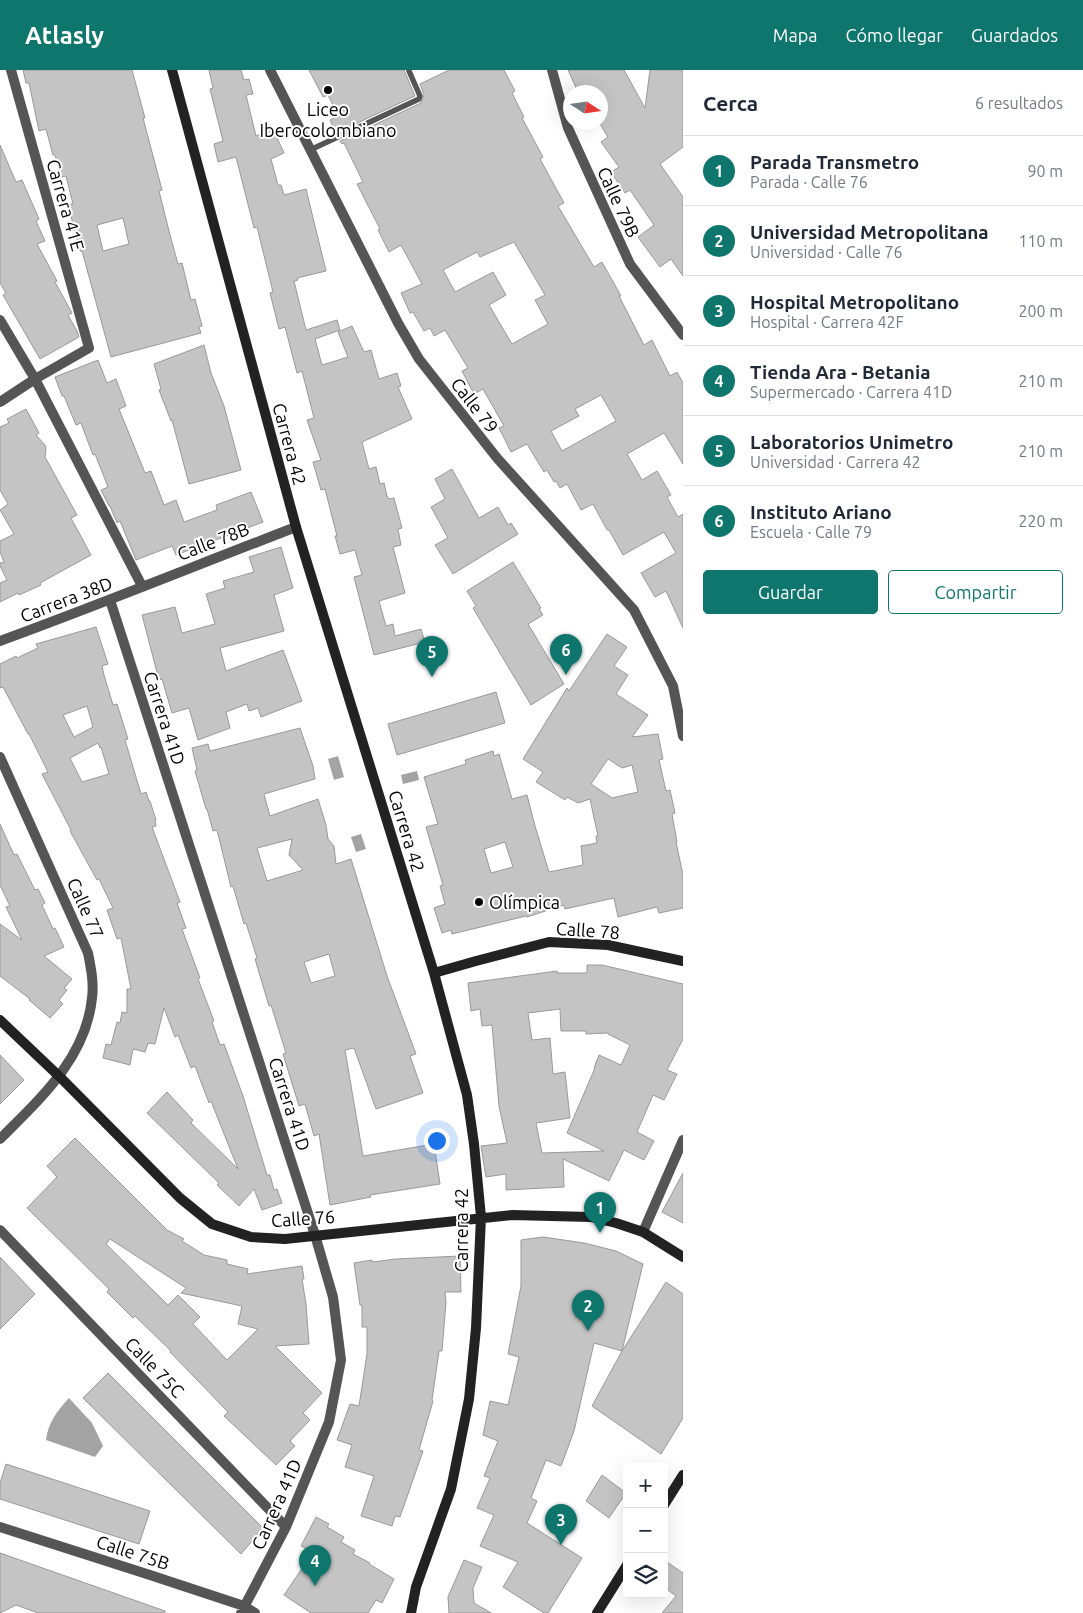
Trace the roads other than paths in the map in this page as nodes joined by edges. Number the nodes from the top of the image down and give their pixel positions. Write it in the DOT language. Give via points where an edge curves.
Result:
graph roads {
  1 [pos="11,70"];
  2 [pos="172,70"];
  3 [pos="270,70"];
  4 [pos="552,70"];
  5 [pos="409,71"];
  6 [pos="310,150"];
  7 [pos="0,320"];
  8 [pos="683,334"];
  9 [pos="35,380"];
  10 [pos="0,402"];
  11 [pos="296,527"];
  12 [pos="142,586"];
  13 [pos="110,600"];
  14 [pos="0,641"];
  15 [pos="683,736"];
  16 [pos="0,756"];
  17 [pos="683,961"];
  18 [pos="434,973"];
  19 [pos="0,1020"];
  20 [pos="60,1077"];
  21 [pos="0,1139"];
  22 [pos="683,1140"];
  23 [pos="481,1217"];
  24 [pos="0,1230"];
  25 [pos="643,1232"];
  26 [pos="315,1235"];
  27 [pos="683,1257"];
  28 [pos="683,1475"];
  29 [pos="668,1499"];
  30 [pos="286,1526"];
  31 [pos="0,1527"];
  32 [pos="623,1571"];
  33 [pos="243,1610"];
  34 [pos="255,1613"];
  35 [pos="412,1613"];
  36 [pos="597,1613"];
  1 -- 9 [label="street, Carrera 41E" via="89,348"];
  2 -- 11 [label="street, Carrera 42"];
  3 -- 6 [label="street, Calle 79"];
  4 -- 8 [label="street, Calle 79B" via="568,128 630,264"];
  5 -- 6 [label="lane" via="419,99"];
  6 -- 15 [label="street, Calle 79" via="419,359 496,458 634,610 673,686"];
  7 -- 9 [label="street"];
  9 -- 10 [label="street"];
  9 -- 12 [label="street"];
  11 -- 12 [label="street, Calle 78B"];
  11 -- 18 [label="street, Carrera 42"];
  12 -- 13 [label="street, Carrera 38D"];
  13 -- 14 [label="street, Carrera 38D"];
  13 -- 26 [label="street, Carrera 41D"];
  16 -- 20 [label="street, Calle 77" via="90,960 92,998 88,1022 78,1048"];
  17 -- 18 [label="street, Calle 78" via="608,945 549,942"];
  18 -- 23 [label="street, Carrera 42" via="467,1095"];
  19 -- 20 [label="street, Calle 76"];
  20 -- 21 [label="street, Calle 77"];
  20 -- 26 [label="street, Calle 76" via="180,1198 212,1224 251,1237 285,1239"];
  22 -- 25 [label="street"];
  23 -- 25 [label="street, Calle 76" via="512,1214 591,1218"];
  23 -- 26 [label="street, Calle 76"];
  23 -- 35 [label="street, Carrera 42" via="476,1328 468,1399 450,1489 416,1587"];
  24 -- 30 [label="street, Calle 75C"];
  25 -- 27 [label="street, Calle 76"];
  26 -- 30 [label="street, Carrera 41D" via="333,1297 341,1360 329,1422"];
  28 -- 29 [label="street"];
  30 -- 33 [label="street, Carrera 41D"];
  31 -- 33 [label="street, Calle 75B" via="150,1574"];
  32 -- 36 [label="street"];
  33 -- 34 [label="street, Calle 75B"];
}
